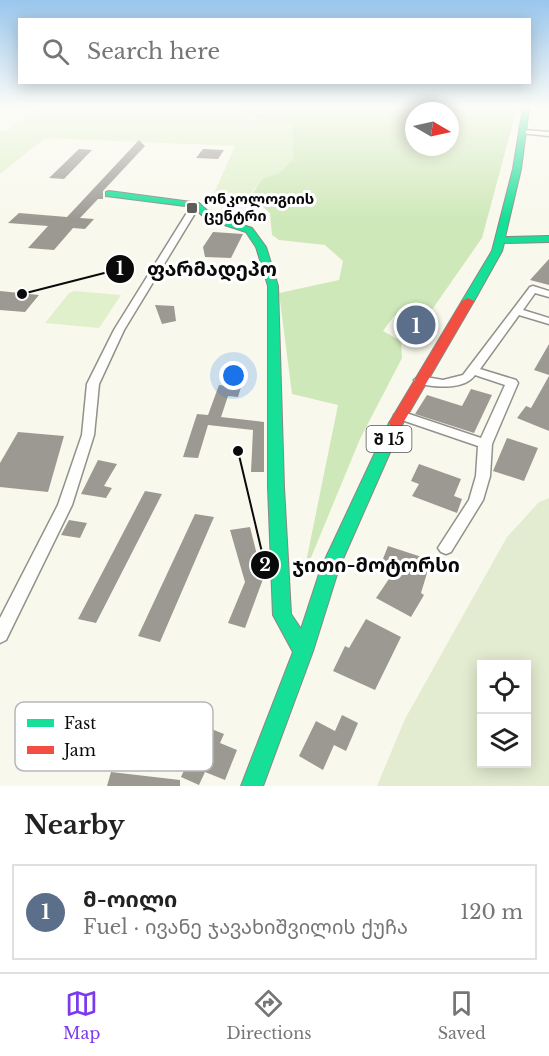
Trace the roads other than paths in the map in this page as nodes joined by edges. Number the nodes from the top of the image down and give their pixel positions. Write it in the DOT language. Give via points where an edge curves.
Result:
graph roads {
  1 [pos="520,145"];
  2 [pos="109,194"];
  3 [pos="196,204"];
  4 [pos="549,239"];
  5 [pos="501,240"];
  6 [pos="549,294"];
  7 [pos="518,312"];
  8 [pos="549,321"];
  9 [pos="475,371"];
  10 [pos="420,380"];
  11 [pos="400,415"];
  12 [pos="485,444"];
  13 [pos="446,548"];
  14 [pos="0,635"];
  15 [pos="303,651"];
  16 [pos="252,786"];
  1 -- 5 [label="main road, შ 15"];
  2 -- 3 [label="main road"];
  3 -- 14 [label="street" via="119,330 93,384 87,435 65,505"];
  3 -- 15 [label="main road" via="209,217 249,230 261,248 273,286 282,615"];
  4 -- 5 [label="main road"];
  5 -- 10 [label="main road, შ 15"];
  6 -- 7 [label="street" via="533,289"];
  7 -- 8 [label="street"];
  7 -- 9 [label="street"];
  9 -- 10 [label="street" via="456,383"];
  9 -- 12 [label="street" via="512,383"];
  10 -- 11 [label="main road, შ 15"];
  11 -- 12 [label="street"];
  11 -- 15 [label="main road, შ 15" via="330,568"];
  12 -- 13 [label="street" via="485,474 478,502"];
  15 -- 16 [label="main road, შ 15"];
}
